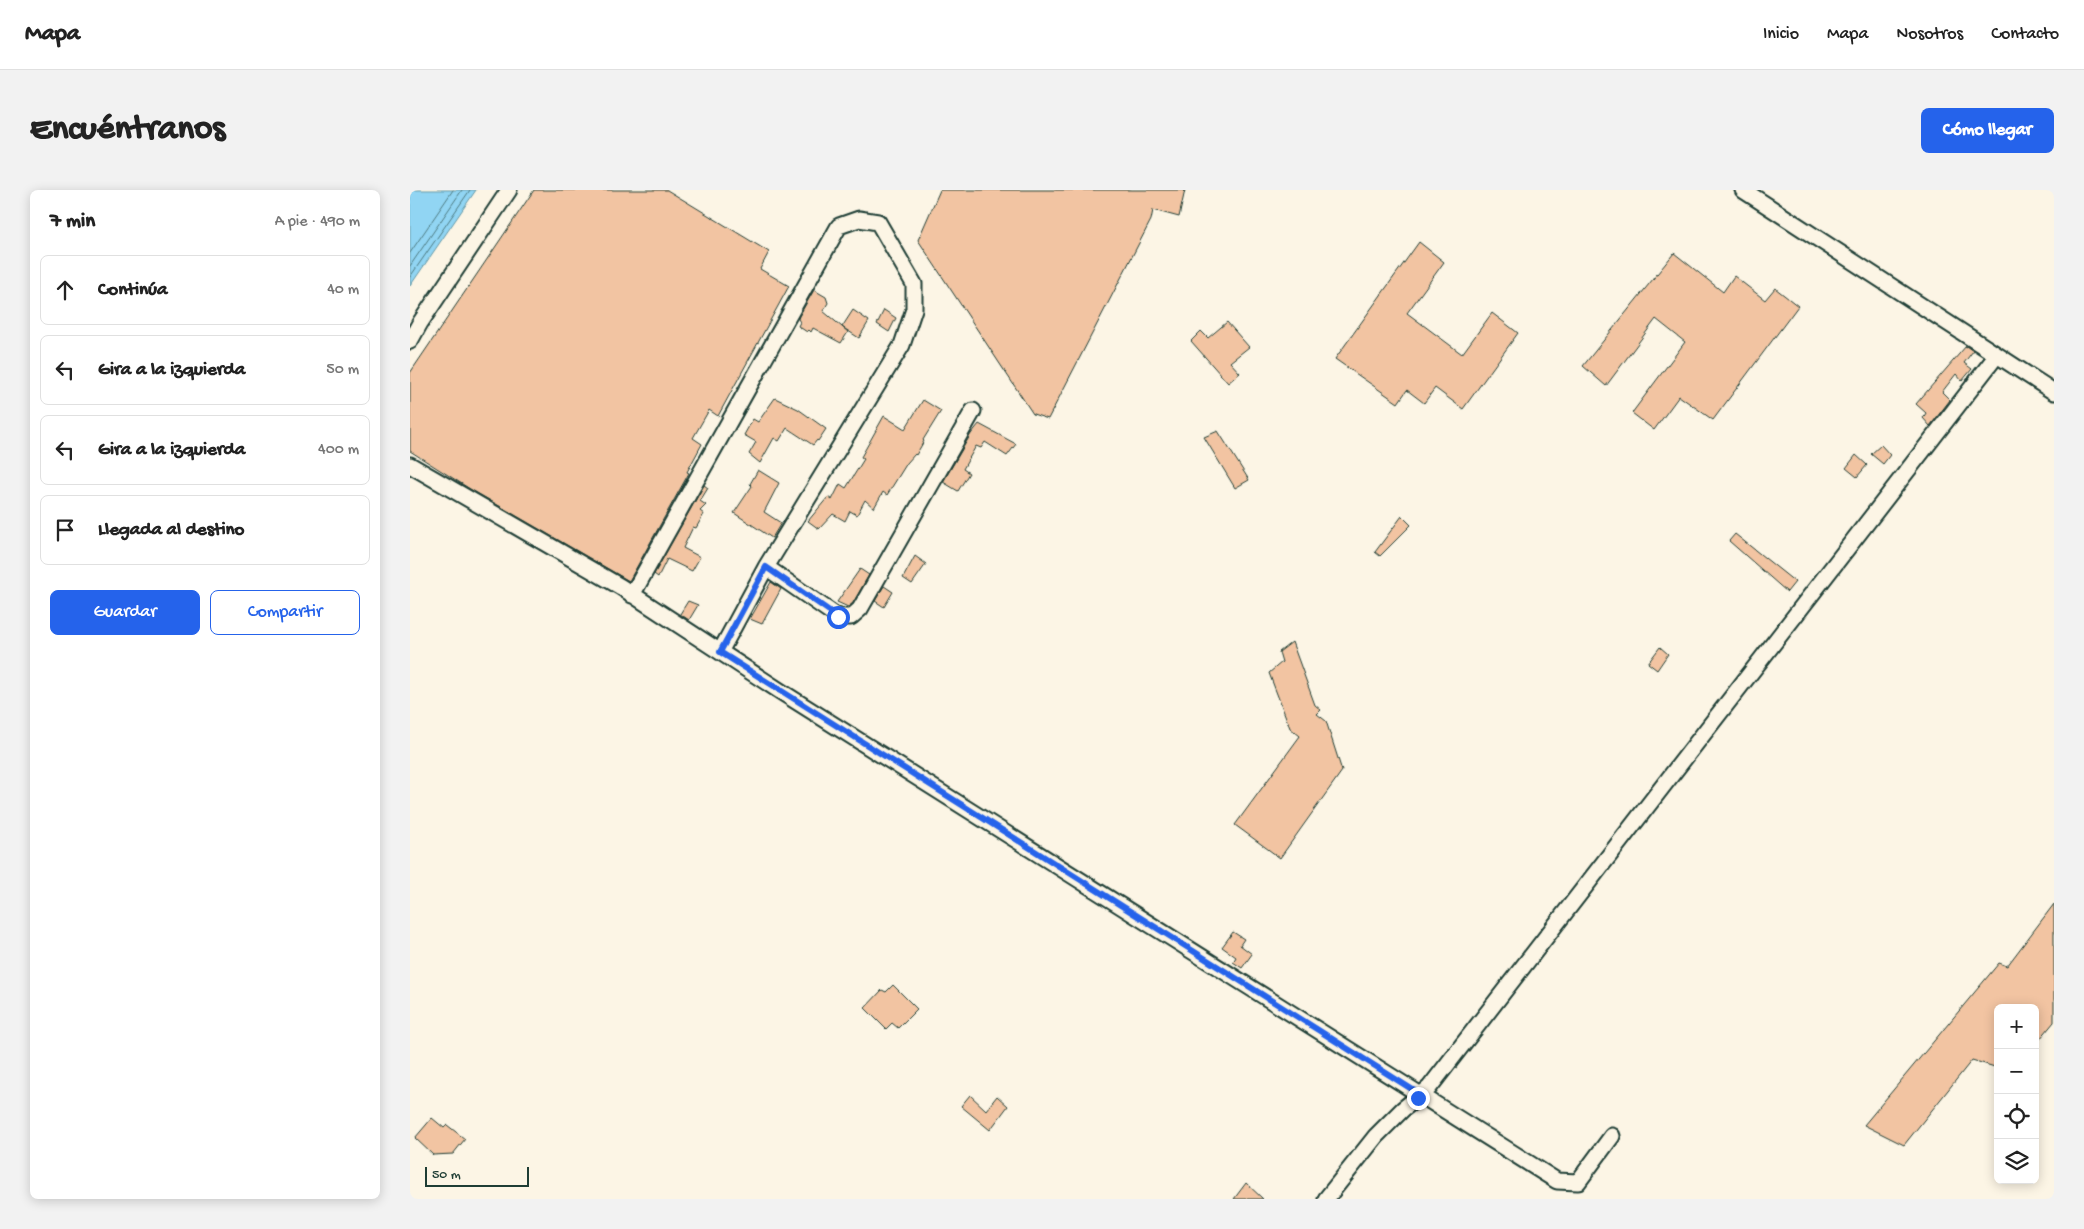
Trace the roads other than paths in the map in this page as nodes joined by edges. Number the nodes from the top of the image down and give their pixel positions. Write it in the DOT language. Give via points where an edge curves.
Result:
graph roads {
  1 [pos="509,190"];
  2 [pos="1743,190"];
  3 [pos="410,341"];
  4 [pos="1997,355"];
  5 [pos="2054,392"];
  6 [pos="974,411"];
  7 [pos="410,465"];
  8 [pos="766,567"];
  9 [pos="632,595"];
  10 [pos="720,652"];
  11 [pos="1421,1095"];
  12 [pos="1612,1136"];
  13 [pos="1326,1199"];
  1 -- 3 [label="street"];
  2 -- 4 [label="street"];
  4 -- 5 [label="street"];
  4 -- 11 [label="street"];
  6 -- 8 [label="street" via="860,609 851,616 838,617"];
  7 -- 9 [label="street"];
  8 -- 9 [label="street" via="902,345 914,309 914,284 878,222 859,218 839,226"];
  8 -- 10 [label="street"];
  9 -- 10 [label="street"];
  10 -- 11 [label="street"];
  11 -- 12 [label="street" via="1557,1181 1578,1182"];
  11 -- 13 [label="street" via="1376,1136"];
}
